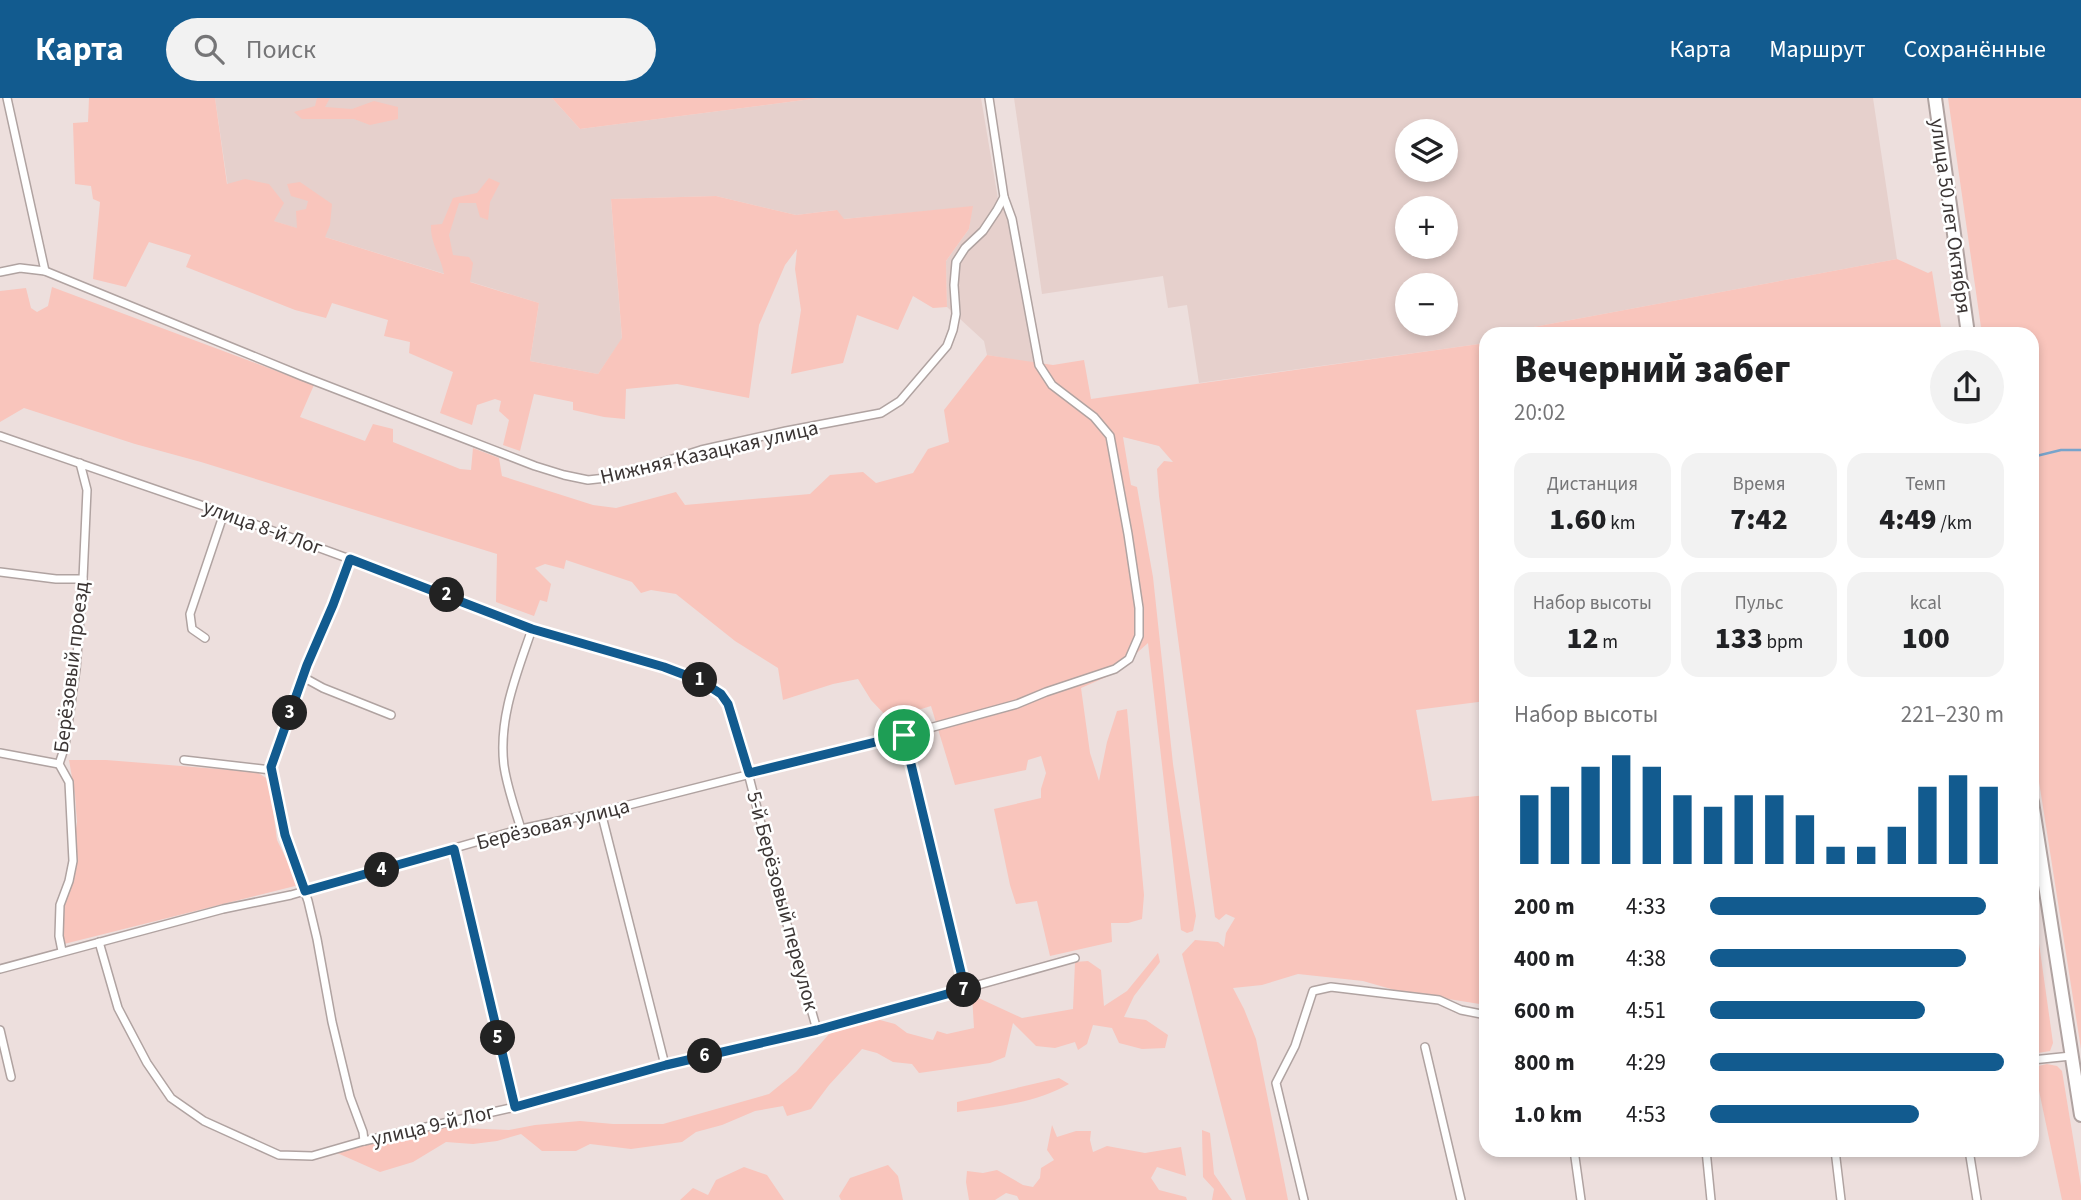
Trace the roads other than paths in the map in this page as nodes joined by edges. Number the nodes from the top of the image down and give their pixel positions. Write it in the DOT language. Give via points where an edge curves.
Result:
graph roads {
  1 [pos="7,98"];
  2 [pos="989,98"];
  3 [pos="1935,98"];
  4 [pos="1004,197"];
  5 [pos="45,271"];
  6 [pos="0,272"];
  7 [pos="1967,327"];
  8 [pos="0,436"];
  9 [pos="80,463"];
  10 [pos="224,513"];
  11 [pos="350,559"];
  12 [pos="0,572"];
  13 [pos="83,579"];
  14 [pos="532,629"];
  15 [pos="205,638"];
  16 [pos="303,677"];
  17 [pos="391,715"];
  18 [pos="904,735"];
  19 [pos="0,753"];
  20 [pos="184,760"];
  21 [pos="59,764"];
  22 [pos="271,770"];
  23 [pos="749,773"];
  24 [pos="601,812"];
  25 [pos="521,829"];
  26 [pos="2039,848"];
  27 [pos="454,849"];
  28 [pos="305,891"];
  29 [pos="99,942"];
  30 [pos="62,951"];
  31 [pos="1075,958"];
  32 [pos="0,969"];
  33 [pos="965,989"];
  34 [pos="1479,1014"];
  35 [pos="0,1030"];
  36 [pos="817,1030"];
  37 [pos="1425,1047"];
  38 [pos="2071,1056"];
  39 [pos="2039,1059"];
  40 [pos="666,1065"];
  41 [pos="10,1077"];
  42 [pos="515,1107"];
  43 [pos="2081,1115"];
  44 [pos="364,1141"];
  45 [pos="1575,1157"];
  46 [pos="1707,1157"];
  47 [pos="1836,1157"];
  48 [pos="1970,1157"];
  49 [pos="1304,1200"];
  50 [pos="1461,1200"];
  51 [pos="1581,1200"];
  52 [pos="1711,1200"];
  53 [pos="1841,1200"];
  54 [pos="1977,1200"];
  1 -- 5 [label="street"];
  2 -- 4 [label="street"];
  3 -- 7 [label="main road, улица 50 лет Октября"];
  4 -- 5 [label="street, Нижняя Казацкая улица" via="956,262 956,314 947,346 900,401 881,413 858,419 754,438 588,480 535,466 368,402"];
  4 -- 18 [label="street, Берёзовая улица" via="1039,365 1052,385 1094,417 1110,436 1139,608 1139,636 1129,659 1115,669 1017,704"];
  5 -- 6 [label="street, Нижняя Казацкая улица" via="20,268"];
  8 -- 9 [label="street, улица 8-й Лог"];
  9 -- 10 [label="street, улица 8-й Лог"];
  9 -- 13 [label="street, Берёзовый проезд" via="87,490"];
  10 -- 11 [label="street, улица 8-й Лог"];
  10 -- 15 [label="street" via="190,614 192,629"];
  11 -- 14 [label="street, улица 8-й Лог"];
  11 -- 16 [label="street"];
  12 -- 13 [label="street"];
  13 -- 21 [label="street, Берёзовый проезд" via="76,669"];
  14 -- 23 [label="street, улица 8-й Лог" via="664,667 721,694"];
  14 -- 25 [label="street" via="506,711 503,740 504,767"];
  16 -- 17 [label="street"];
  16 -- 22 [label="street"];
  18 -- 23 [label="street, Берёзовая улица"];
  18 -- 33 [label="street"];
  19 -- 21 [label="street"];
  20 -- 22 [label="street"];
  21 -- 30 [label="street, Берёзовый проезд" via="69,782 73,861 60,905"];
  22 -- 28 [label="street" via="285,835"];
  23 -- 24 [label="street, Берёзовая улица"];
  23 -- 36 [label="street, 5-й Берёзовый переулок"];
  24 -- 25 [label="street, Берёзовая улица"];
  24 -- 40 [label="street"];
  25 -- 27 [label="street, Берёзовая улица"];
  26 -- 38 [label="main road"];
  27 -- 28 [label="street, Берёзовая улица"];
  27 -- 42 [label="street"];
  28 -- 29 [label="street, Берёзовая улица"];
  28 -- 44 [label="street" via="332,1022"];
  29 -- 30 [label="street, Берёзовая улица"];
  29 -- 44 [label="street, улица 9-й Лог" via="118,1008 146,1063 171,1098 204,1121 279,1155 312,1156"];
  30 -- 32 [label="street, Берёзовая улица"];
  31 -- 33 [label="street, улица 9-й Лог"];
  33 -- 36 [label="street, улица 9-й Лог"];
  34 -- 49 [label="street" via="1439,1000 1331,987 1313,991 1295,1046 1276,1083"];
  35 -- 41 [label="street"];
  36 -- 40 [label="street, улица 9-й Лог"];
  37 -- 50 [label="street"];
  38 -- 39 [label="street"];
  38 -- 43 [label="main road"];
  40 -- 42 [label="street, улица 9-й Лог"];
  42 -- 44 [label="street, улица 9-й Лог"];
  45 -- 51 [label="street"];
  46 -- 52 [label="street"];
  47 -- 53 [label="street"];
  48 -- 54 [label="street"];
}
